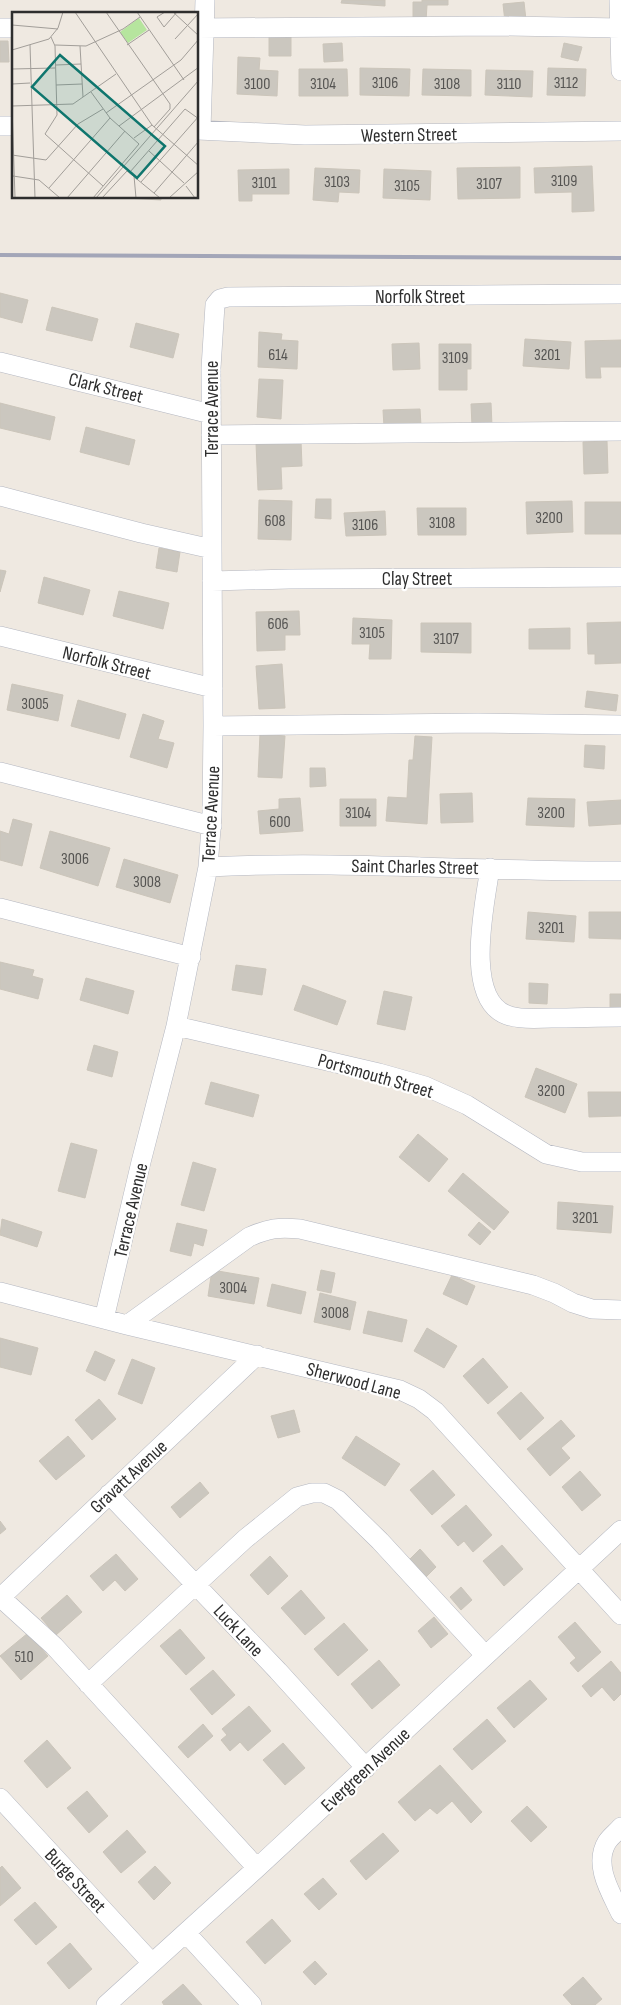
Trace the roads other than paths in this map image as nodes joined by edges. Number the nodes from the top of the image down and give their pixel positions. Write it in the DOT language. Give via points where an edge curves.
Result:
graph roads {
  1 [pos="205,0"];
  2 [pos="619,0"];
  3 [pos="201,28"];
  4 [pos="620,28"];
  5 [pos="621,61"];
  6 [pos="621,71"];
  7 [pos="199,130"];
  8 [pos="621,131"];
  9 [pos="621,294"];
  10 [pos="220,299"];
  11 [pos="0,362"];
  12 [pos="211,414"];
  13 [pos="621,431"];
  14 [pos="211,435"];
  15 [pos="0,496"];
  16 [pos="212,549"];
  17 [pos="621,578"];
  18 [pos="212,581"];
  19 [pos="0,636"];
  20 [pos="213,688"];
  21 [pos="621,725"];
  22 [pos="213,726"];
  23 [pos="0,772"];
  24 [pos="212,826"];
  25 [pos="208,867"];
  26 [pos="490,868"];
  27 [pos="621,871"];
  28 [pos="0,908"];
  29 [pos="191,958"];
  30 [pos="621,1017"];
  31 [pos="176,1026"];
  32 [pos="621,1162"];
  33 [pos="0,1292"];
  34 [pos="621,1310"];
  35 [pos="104,1319"];
  36 [pos="127,1325"];
  37 [pos="257,1355"];
  38 [pos="109,1494"];
  39 [pos="621,1530"];
  40 [pos="579,1569"];
  41 [pos="196,1584"];
  42 [pos="0,1597"];
  43 [pos="621,1615"];
  44 [pos="486,1655"];
  45 [pos="88,1684"];
  46 [pos="366,1768"];
  47 [pos="0,1798"];
  48 [pos="621,1827"];
  49 [pos="257,1868"];
  50 [pos="621,1914"];
  51 [pos="186,1933"];
  52 [pos="152,1963"];
  53 [pos="106,2005"];
  54 [pos="252,2005"];
  1 -- 3 [label="street"];
  2 -- 4 [label="street"];
  3 -- 4 [label="street"];
  3 -- 7 [label="street"];
  4 -- 5 [label="street"];
  5 -- 6 [label="street"];
  7 -- 8 [label="street, Western Street" via="305,135"];
  9 -- 10 [label="street, Norfolk Street" via="228,296"];
  10 -- 12 [label="street, Terrace Avenue" via="215,305 212,336"];
  11 -- 12 [label="street, Clark Street"];
  12 -- 14 [label="street, Terrace Avenue"];
  13 -- 14 [label="street"];
  14 -- 16 [label="street, Terrace Avenue"];
  15 -- 16 [label="street"];
  16 -- 18 [label="street, Terrace Avenue"];
  17 -- 18 [label="street, Clay Street"];
  18 -- 20 [label="street, Terrace Avenue"];
  19 -- 20 [label="street, Norfolk Street"];
  20 -- 22 [label="street, Terrace Avenue"];
  21 -- 22 [label="street"];
  22 -- 24 [label="street, Terrace Avenue"];
  23 -- 24 [label="street"];
  24 -- 25 [label="street, Terrace Avenue"];
  25 -- 26 [label="street, Saint Charles Street" via="256,864"];
  25 -- 29 [label="street, Terrace Avenue"];
  26 -- 27 [label="street, Saint Charles Street"];
  26 -- 30 [label="street" via="480,960 484,987 490,1001 510,1016"];
  28 -- 29 [label="street"];
  29 -- 31 [label="street, Terrace Avenue"];
  31 -- 32 [label="street, Portsmouth Street" via="379,1072 426,1086 466,1105 546,1154 582,1162"];
  31 -- 35 [label="street, Terrace Avenue"];
  33 -- 35 [label="street, Sherwood Lane"];
  34 -- 36 [label="street" via="592,1308 533,1285 300,1229 279,1227 249,1237"];
  35 -- 36 [label="street, Sherwood Lane"];
  36 -- 37 [label="street, Sherwood Lane"];
  37 -- 38 [label="street, Gravatt Avenue"];
  37 -- 40 [label="street, Sherwood Lane" via="400,1390 419,1398 435,1411"];
  38 -- 41 [label="street, Luck Lane"];
  38 -- 42 [label="street, Gravatt Avenue"];
  39 -- 40 [label="street, Evergreen Avenue"];
  40 -- 43 [label="street, Sherwood Lane"];
  40 -- 44 [label="street, Evergreen Avenue"];
  41 -- 44 [label="street" via="298,1497 324,1493 338,1500 380,1541"];
  41 -- 45 [label="street"];
  41 -- 46 [label="street, Luck Lane"];
  42 -- 45 [label="street" via="54,1646"];
  44 -- 46 [label="street, Evergreen Avenue"];
  45 -- 49 [label="street"];
  46 -- 49 [label="street, Evergreen Avenue"];
  47 -- 52 [label="street, Burge Street"];
  48 -- 50 [label="street" via="606,1843 602,1862 605,1880"];
  49 -- 51 [label="street, Evergreen Avenue"];
  51 -- 52 [label="street, Evergreen Avenue"];
  51 -- 54 [label="street"];
  52 -- 53 [label="street, Evergreen Avenue"];
}
